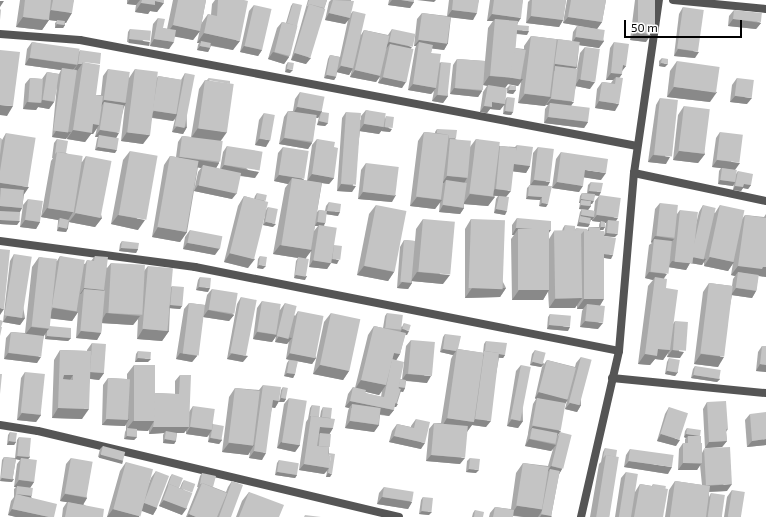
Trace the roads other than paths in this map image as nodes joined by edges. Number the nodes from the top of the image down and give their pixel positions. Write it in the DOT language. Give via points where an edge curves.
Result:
graph roads {
  1 [pos="659,0"];
  2 [pos="673,0"];
  3 [pos="766,9"];
  4 [pos="0,34"];
  5 [pos="637,146"];
  6 [pos="634,173"];
  7 [pos="766,201"];
  8 [pos="0,241"];
  9 [pos="619,351"];
  10 [pos="612,378"];
  11 [pos="766,393"];
  12 [pos="0,424"];
  13 [pos="399,517"];
  14 [pos="581,517"];
  1 -- 5 [label="street"];
  2 -- 3 [label="street"];
  4 -- 5 [label="street" via="80,40"];
  5 -- 6 [label="street"];
  6 -- 7 [label="street"];
  6 -- 9 [label="street"];
  8 -- 9 [label="street" via="195,267"];
  9 -- 10 [label="street"];
  10 -- 11 [label="street"];
  10 -- 14 [label="street"];
  12 -- 13 [label="street"];
}
